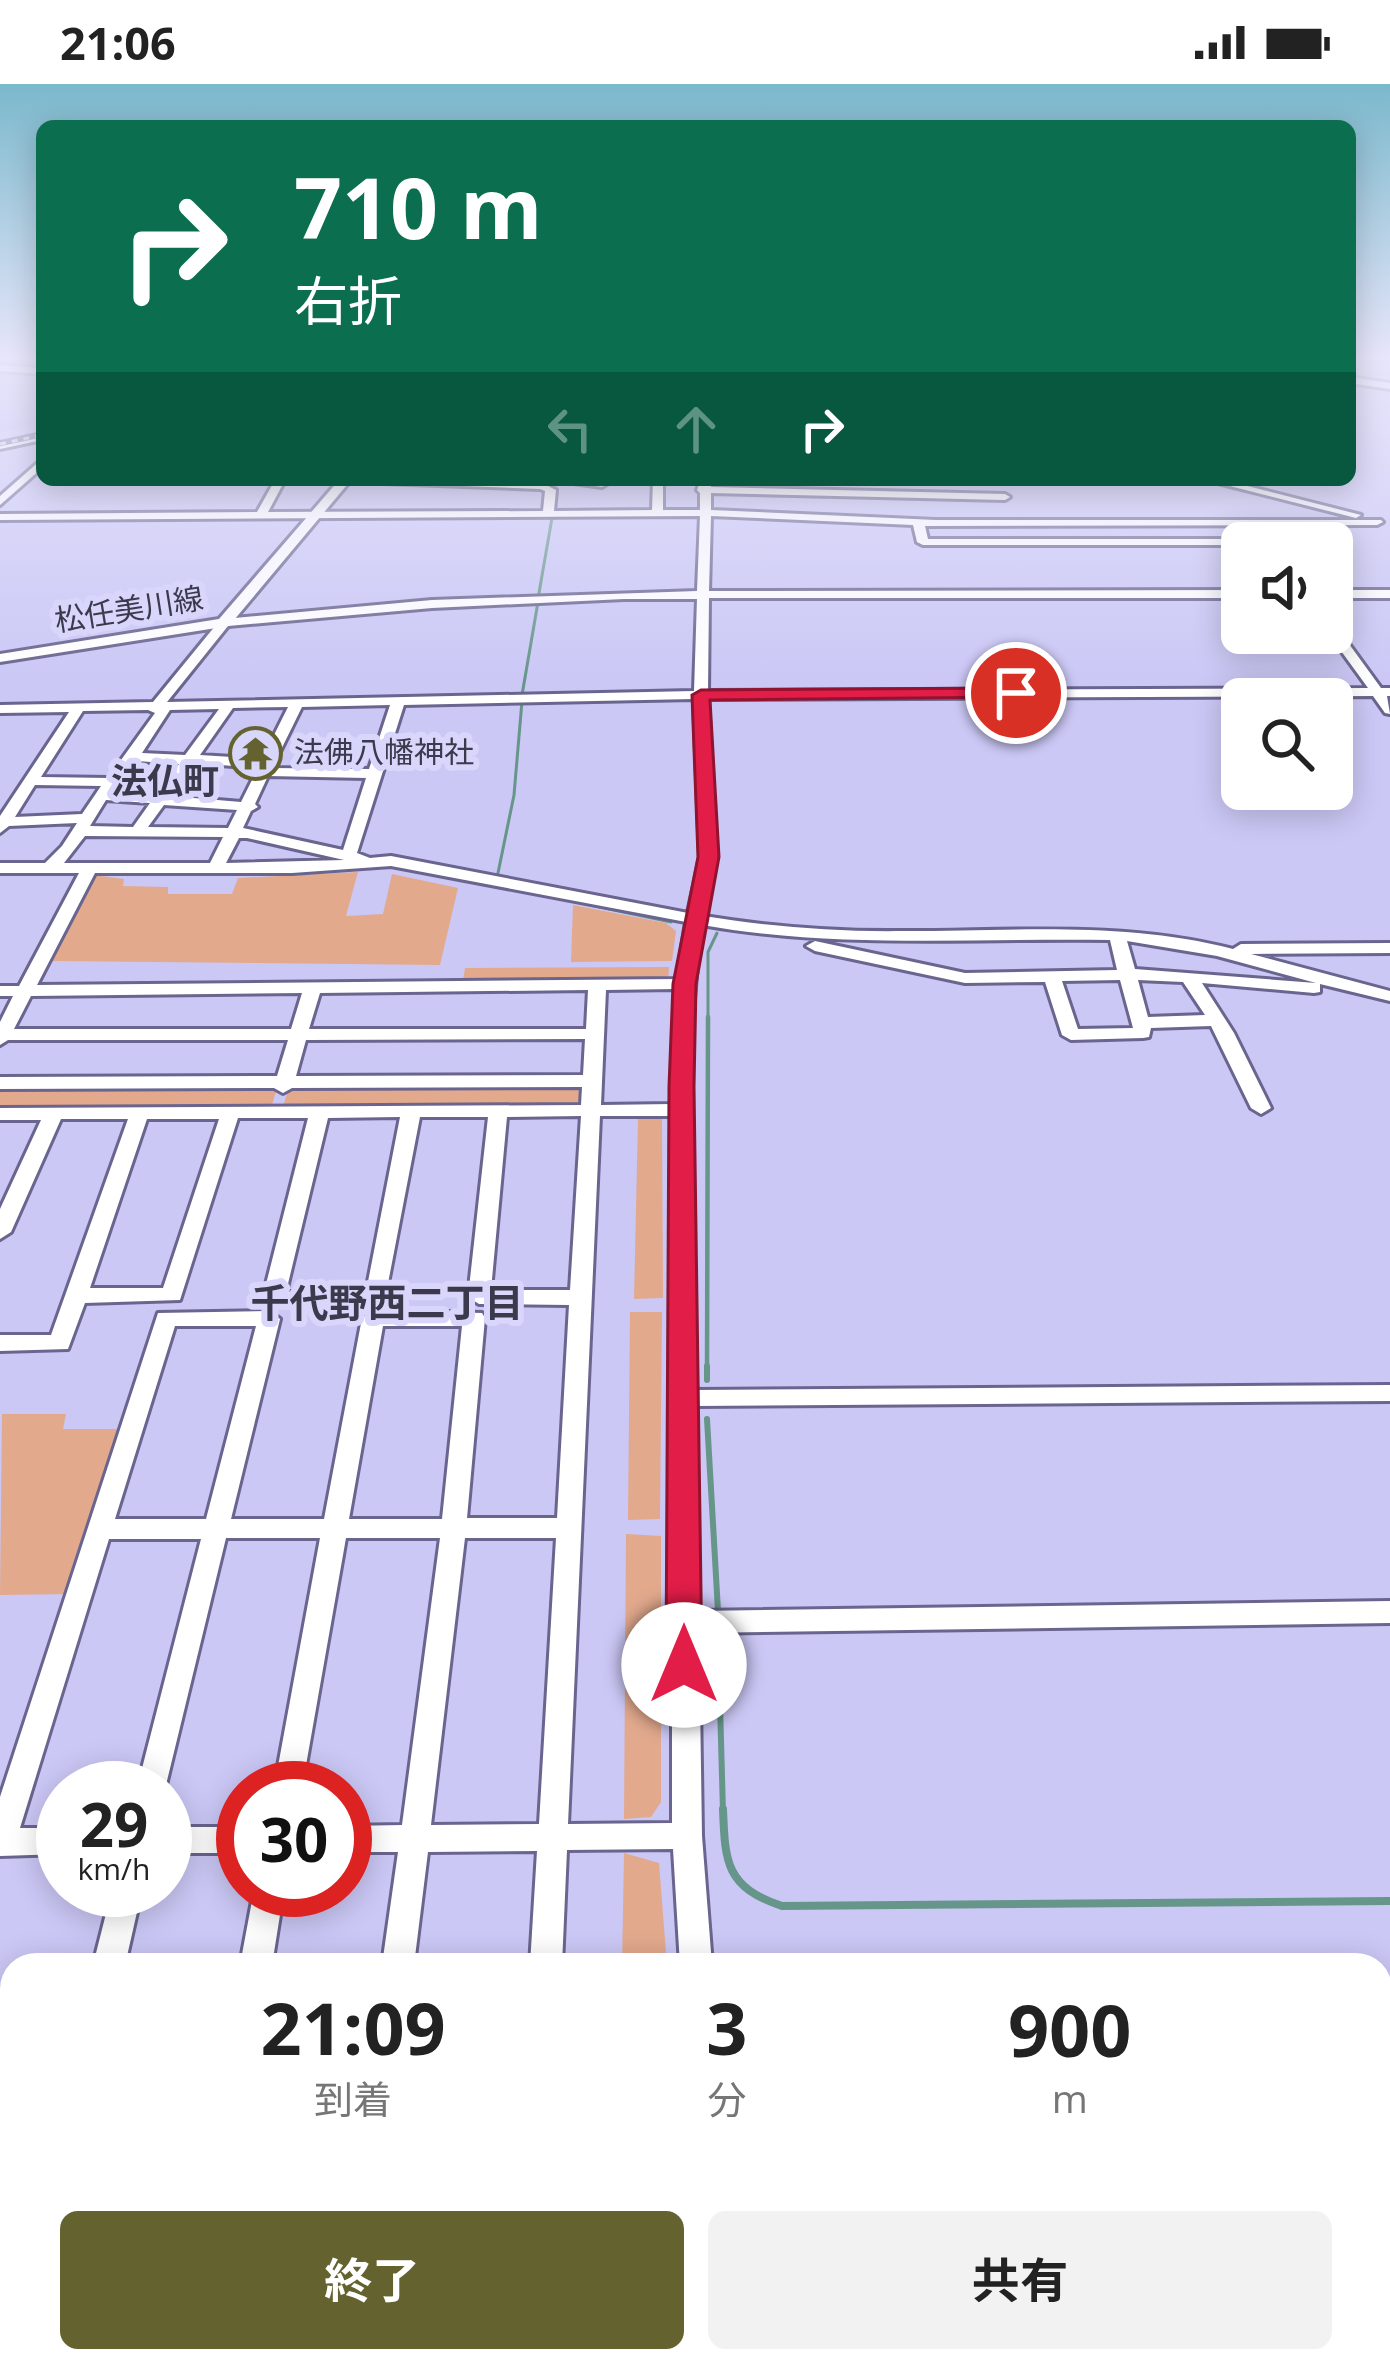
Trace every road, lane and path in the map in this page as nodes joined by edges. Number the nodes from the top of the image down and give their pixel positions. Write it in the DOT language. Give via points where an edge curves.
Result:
graph roads {
  1 [pos="36,468"];
  2 [pos="277,486"];
  3 [pos="339,486"];
  4 [pos="416,486"];
  5 [pos="544,486"];
  6 [pos="560,486"];
  7 [pos="602,486"];
  8 [pos="658,486"];
  9 [pos="704,486"];
  10 [pos="868,486"];
  11 [pos="1000,486"];
  12 [pos="1240,486"];
  13 [pos="893,491"];
  14 [pos="948,494"];
  15 [pos="1005,497"];
  16 [pos="0,502"];
  17 [pos="657,514"];
  18 [pos="407,516"];
  19 [pos="553,516"];
  20 [pos="599,516"];
  21 [pos="0,517"];
  22 [pos="260,517"];
  23 [pos="311,517"];
  24 [pos="1379,518"];
  25 [pos="704,519"];
  26 [pos="918,522"];
  27 [pos="1221,522"];
  28 [pos="1255,522"];
  29 [pos="1017,523"];
  30 [pos="1221,542"];
  31 [pos="1221,594"];
  32 [pos="1353,594"];
  33 [pos="1390,594"];
  34 [pos="702,595"];
  35 [pos="224,623"];
  36 [pos="1352,654"];
  37 [pos="0,658"];
  38 [pos="1383,692"];
  39 [pos="701,695"];
  40 [pos="398,701"];
  41 [pos="297,704"];
  42 [pos="228,706"];
  43 [pos="0,709"];
  44 [pos="78,709"];
  45 [pos="159,709"];
  46 [pos="1390,710"];
  47 [pos="137,757"];
  48 [pos="192,760"];
  49 [pos="267,768"];
  50 [pos="377,774"];
  51 [pos="31,782"];
  52 [pos="113,782"];
  53 [pos="100,796"];
  54 [pos="162,799"];
  55 [pos="250,807"];
  56 [pos="86,824"];
  57 [pos="2,825"];
  58 [pos="137,832"];
  59 [pos="233,832"];
  60 [pos="350,852"];
  61 [pos="369,862"];
  62 [pos="0,868"];
  63 [pos="49,868"];
  64 [pos="89,868"];
  65 [pos="216,868"];
  66 [pos="695,919"];
  67 [pos="757,932"];
  68 [pos="1117,935"];
  69 [pos="1390,949"];
  70 [pos="1220,952"];
  71 [pos="1131,974"];
  72 [pos="1052,976"];
  73 [pos="1190,978"];
  74 [pos="685,984"];
  75 [pos="597,988"];
  76 [pos="312,990"];
  77 [pos="24,991"];
  78 [pos="0,992"];
  79 [pos="1388,995"];
  80 [pos="1216,1020"];
  81 [pos="1141,1023"];
  82 [pos="299,1034"];
  83 [pos="594,1034"];
  84 [pos="1,1036"];
  85 [pos="286,1079"];
  86 [pos="591,1082"];
  87 [pos="0,1083"];
  88 [pos="1261,1108"];
  89 [pos="682,1110"];
  90 [pos="276,1111"];
  91 [pos="499,1112"];
  92 [pos="588,1112"];
  93 [pos="319,1113"];
  94 [pos="411,1113"];
  95 [pos="0,1114"];
  96 [pos="139,1114"];
  97 [pos="230,1114"];
  98 [pos="53,1115"];
  99 [pos="0,1232"];
  100 [pos="76,1296"];
  101 [pos="582,1298"];
  102 [pos="0,1343"];
  103 [pos="1390,1393"];
  104 [pos="684,1398"];
  105 [pos="215,1527"];
  106 [pos="453,1527"];
  107 [pos="99,1528"];
  108 [pos="569,1528"];
  109 [pos="333,1530"];
  110 [pos="1390,1612"];
  111 [pos="683,1622"];
  112 [pos="159,1761"];
  113 [pos="292,1761"];
  114 [pos="552,1836"];
  115 [pos="687,1836"];
  116 [pos="414,1838"];
  117 [pos="372,1839"];
  118 [pos="36,1840"];
  119 [pos="0,1841"];
  120 [pos="121,1917"];
  121 [pos="264,1917"];
  122 [pos="112,1953"];
  123 [pos="258,1953"];
  124 [pos="400,1953"];
  125 [pos="547,1953"];
  126 [pos="696,1953"];
  1 -- 16 [label="street"];
  2 -- 22 [label="street"];
  3 -- 23 [label="main road, 松任美川線"];
  4 -- 18 [label="street"];
  5 -- 19 [label="street"];
  6 -- 19 [label="street"];
  7 -- 20 [label="street"];
  8 -- 17 [label="street"];
  9 -- 25 [label="street"];
  10 -- 13 [label="street"];
  11 -- 15 [label="street"];
  12 -- 24 [label="street"];
  13 -- 14 [label="street"];
  13 -- 26 [label="street"];
  14 -- 15 [label="street"];
  14 -- 26 [label="street"];
  15 -- 29 [label="street"];
  17 -- 20 [label="street"];
  17 -- 25 [label="street"];
  18 -- 19 [label="street"];
  18 -- 23 [label="street"];
  19 -- 20 [label="street"];
  21 -- 22 [label="street"];
  22 -- 23 [label="street"];
  23 -- 35 [label="main road, 松任美川線"];
  24 -- 28 [label="street"];
  25 -- 26 [label="street"];
  25 -- 34 [label="street"];
  26 -- 29 [label="street"];
  26 -- 30 [label="street" via="923,542"];
  27 -- 29 [label="street"];
  31 -- 34 [label="street"];
  32 -- 33 [label="street"];
  34 -- 35 [label="street" via="508,599"];
  34 -- 39 [label="street"];
  35 -- 37 [label="main road, 松任美川線"];
  35 -- 45 [label="street"];
  36 -- 38 [label="street"];
  38 -- 39 [label="street"];
  38 -- 46 [label="street"];
  39 -- 40 [label="street"];
  39 -- 66 [label="street" via="708,857"];
  40 -- 41 [label="street"];
  40 -- 50 [label="street"];
  41 -- 42 [label="street"];
  41 -- 49 [label="street"];
  42 -- 45 [label="street"];
  42 -- 48 [label="street"];
  43 -- 44 [label="street"];
  44 -- 45 [label="street"];
  44 -- 51 [label="street"];
  45 -- 47 [label="street"];
  47 -- 48 [label="street"];
  47 -- 52 [label="street"];
  48 -- 49 [label="street"];
  48 -- 54 [label="street"];
  49 -- 50 [label="street"];
  49 -- 55 [label="street"];
  50 -- 60 [label="street"];
  51 -- 52 [label="street"];
  51 -- 57 [label="street"];
  52 -- 53 [label="street"];
  53 -- 54 [label="street"];
  53 -- 56 [label="street"];
  54 -- 55 [label="street"];
  54 -- 58 [label="street"];
  55 -- 59 [label="street"];
  56 -- 57 [label="street"];
  56 -- 58 [label="street"];
  56 -- 63 [label="street" via="75,848"];
  58 -- 59 [label="street"];
  59 -- 60 [label="street"];
  59 -- 65 [label="street"];
  60 -- 61 [label="street"];
  61 -- 65 [label="street"];
  61 -- 66 [label="street" via="428,866"];
  62 -- 63 [label="street"];
  63 -- 64 [label="street"];
  64 -- 65 [label="street"];
  64 -- 77 [label="street"];
  66 -- 67 [label="street"];
  66 -- 74 [label="street"];
  67 -- 68 [label="street"];
  67 -- 72 [label="street" via="964,978"];
  68 -- 70 [label="street"];
  68 -- 71 [label="street"];
  69 -- 70 [label="street"];
  70 -- 79 [label="street"];
  71 -- 72 [label="street"];
  71 -- 73 [label="street"];
  71 -- 81 [label="street"];
  72 -- 81 [label="street" via="1071,1035 1143,1033"];
  73 -- 79 [label="street"];
  73 -- 80 [label="street"];
  74 -- 75 [label="street"];
  74 -- 89 [label="street"];
  75 -- 76 [label="street"];
  75 -- 83 [label="street"];
  76 -- 77 [label="street"];
  76 -- 82 [label="street"];
  77 -- 78 [label="street"];
  77 -- 84 [label="street"];
  80 -- 81 [label="street"];
  80 -- 88 [label="street"];
  82 -- 83 [label="street"];
  82 -- 84 [label="street"];
  82 -- 85 [label="street"];
  83 -- 86 [label="street"];
  85 -- 86 [label="street"];
  85 -- 87 [label="street"];
  85 -- 90 [label="street"];
  86 -- 92 [label="street"];
  89 -- 92 [label="street"];
  89 -- 104 [label="street"];
  90 -- 93 [label="street"];
  90 -- 97 [label="street"];
  91 -- 92 [label="street"];
  91 -- 94 [label="street"];
  91 -- 101 [label="street" via="479,1297"];
  92 -- 101 [label="street"];
  93 -- 94 [label="street"];
  93 -- 94 [label="street" via="273,1300 376,1299"];
  95 -- 98 [label="street"];
  96 -- 97 [label="street"];
  96 -- 98 [label="street"];
  96 -- 100 [label="street"];
  97 -- 100 [label="street" via="172,1295"];
  98 -- 99 [label="street"];
  100 -- 102 [label="street" via="60,1343"];
  101 -- 108 [label="street"];
  103 -- 104 [label="street"];
  104 -- 111 [label="street"];
  105 -- 107 [label="street"];
  105 -- 107 [label="street" via="269,1318 166,1318"];
  105 -- 109 [label="street"];
  105 -- 112 [label="street"];
  106 -- 108 [label="street"];
  106 -- 109 [label="street"];
  106 -- 109 [label="street" via="474,1318 373,1318"];
  106 -- 116 [label="street"];
  107 -- 119 [label="street"];
  108 -- 114 [label="street"];
  109 -- 113 [label="street"];
  110 -- 111 [label="street"];
  111 -- 115 [label="street"];
  114 -- 115 [label="street"];
  114 -- 116 [label="street"];
  114 -- 125 [label="street"];
  115 -- 126 [label="street"];
  116 -- 117 [label="street"];
  116 -- 124 [label="street"];
  118 -- 119 [label="street"];
  120 -- 122 [label="street"];
  121 -- 123 [label="street"];
}
